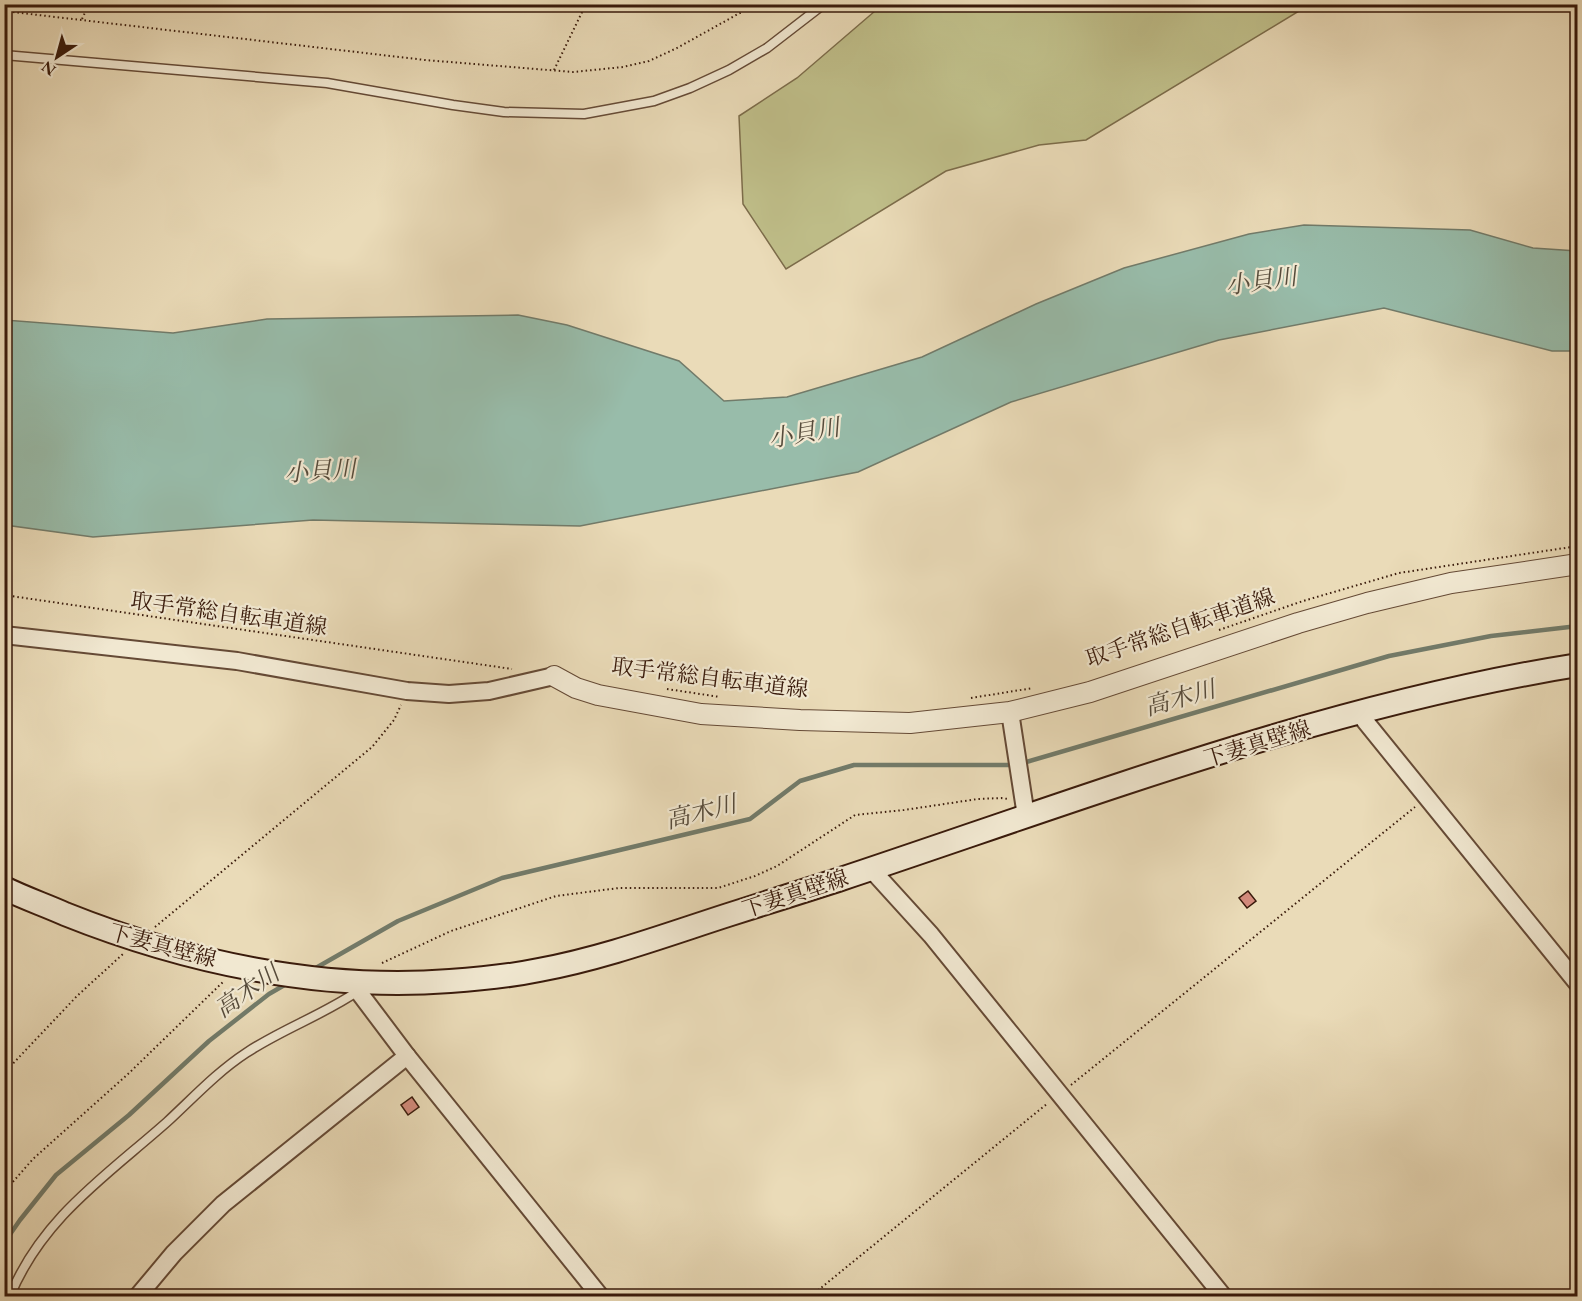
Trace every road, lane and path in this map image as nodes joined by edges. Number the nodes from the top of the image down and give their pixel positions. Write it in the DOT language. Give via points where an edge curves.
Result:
graph roads {
  1 [pos="89,4"];
  2 [pos="586,4"];
  3 [pos="756,4"];
  4 [pos="824,4"];
  5 [pos="4,10"];
  6 [pos="82,19"];
  7 [pos="4,55"];
  8 [pos="554,70"];
  9 [pos="1578,546"];
  10 [pos="1578,564"];
  11 [pos="4,595"];
  12 [pos="1213,632"];
  13 [pos="4,635"];
  14 [pos="1578,665"];
  15 [pos="519,670"];
  16 [pos="554,676"];
  17 [pos="1037,687"];
  18 [pos="668,690"];
  19 [pos="407,692"];
  20 [pos="727,698"];
  21 [pos="961,700"];
  22 [pos="1360,711"];
  23 [pos="1010,712"];
  24 [pos="1426,798"];
  25 [pos="1024,807"];
  26 [pos="871,868"];
  27 [pos="4,888"];
  28 [pos="139,941"];
  29 [pos="382,963"];
  30 [pos="247,967"];
  31 [pos="355,984"];
  32 [pos="1578,984"];
  33 [pos="407,1056"];
  34 [pos="4,1074"];
  35 [pos="1060,1094"];
  36 [pos="4,1192"];
  37 [pos="10,1296"];
  38 [pos="138,1296"];
  39 [pos="600,1296"];
  40 [pos="811,1296"];
  41 [pos="1223,1296"];
  1 -- 6 [label="path"];
  2 -- 8 [label="path"];
  3 -- 8 [label="path" via="649,61 573,72"];
  4 -- 7 [label="lane" via="767,48 690,88 654,101 584,114 504,112 327,83"];
  5 -- 6 [label="path"];
  6 -- 8 [label="path" via="424,60"];
  9 -- 12 [label="path, 取手常総自転車道線" via="1399,573"];
  10 -- 23 [label="street" via="1451,583 1367,603 1090,692"];
  11 -- 15 [label="path, 取手常総自転車道線"];
  13 -- 19 [label="street" via="237,662"];
  14 -- 22 [label="main road, 下妻真壁線" via="1507,676"];
  16 -- 19 [label="street" via="489,691"];
  16 -- 23 [label="street" via="598,695 701,714 910,723"];
  17 -- 21 [label="path"];
  18 -- 20 [label="path, 取手常総自転車道線"];
  19 -- 28 [label="path" via="394,720 372,747"];
  22 -- 24 [label="street"];
  22 -- 25 [label="main road, 下妻真壁線"];
  23 -- 25 [label="street"];
  24 -- 32 [label="street"];
  24 -- 35 [label="path"];
  25 -- 26 [label="main road, 下妻真壁線"];
  25 -- 29 [label="path" via="1001,798 855,815 777,866 718,888 620,888 556,896 450,931"];
  26 -- 31 [label="main road, 下妻真壁線" via="648,941 539,970 447,981"];
  26 -- 35 [label="street"];
  27 -- 28 [label="main road, 下妻真壁線"];
  28 -- 30 [label="main road, 下妻真壁線"];
  28 -- 34 [label="path" via="77,996"];
  30 -- 31 [label="main road, 下妻真壁線"];
  30 -- 36 [label="path" via="203,1001 33,1159"];
  31 -- 33 [label="street"];
  31 -- 37 [label="lane" via="347,999 244,1054 95,1182 24,1265"];
  33 -- 38 [label="street" via="222,1204"];
  33 -- 39 [label="street"];
  35 -- 40 [label="path"];
  35 -- 41 [label="street"];
}
